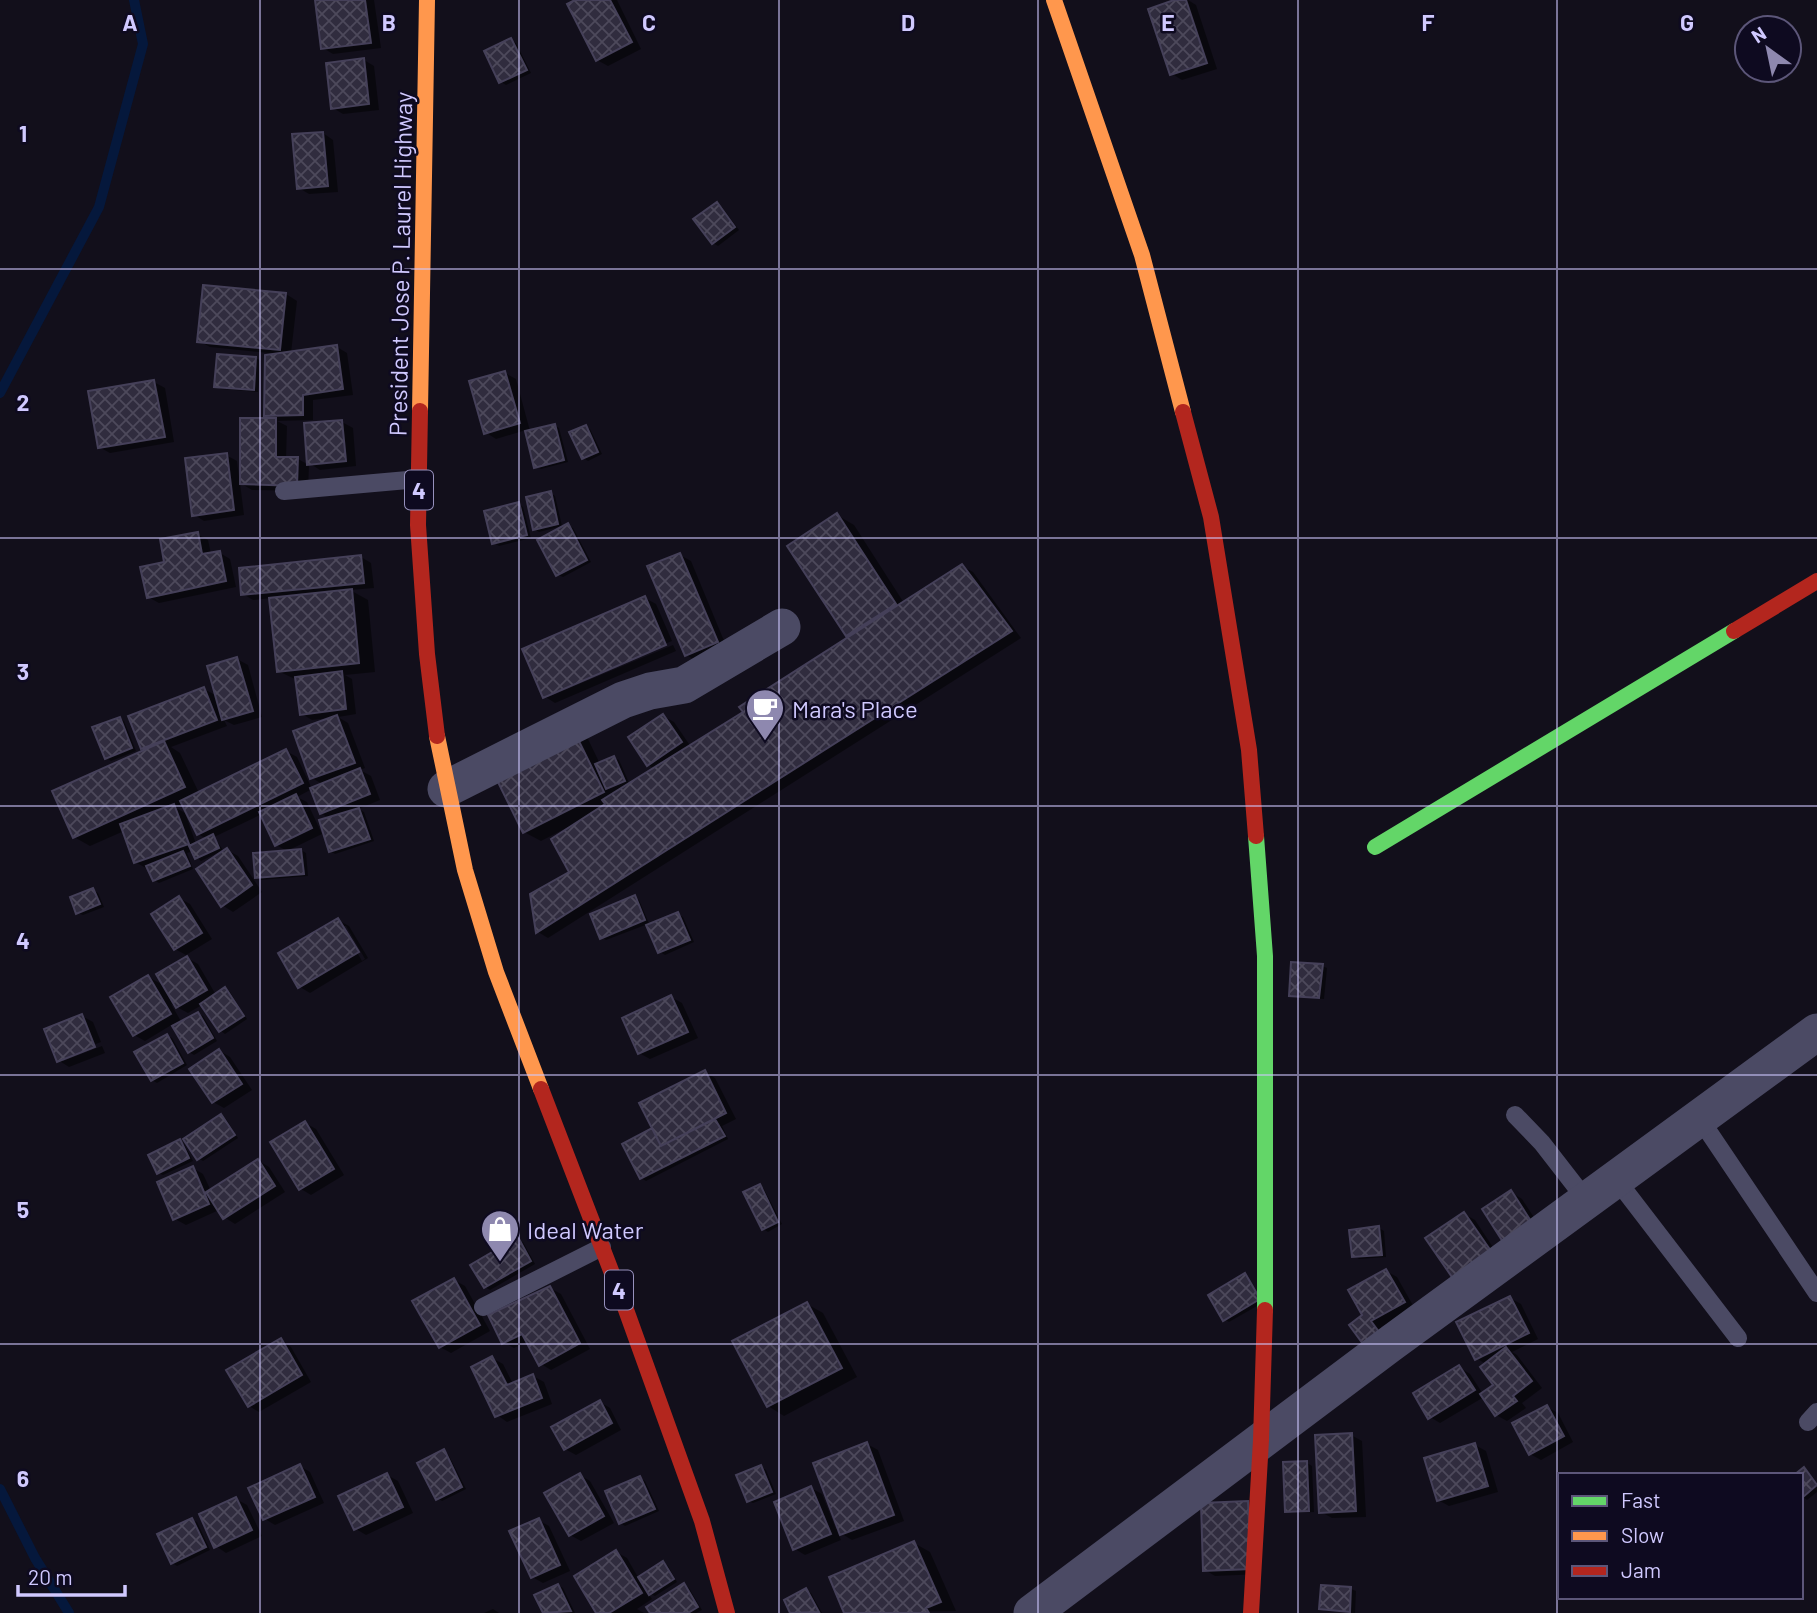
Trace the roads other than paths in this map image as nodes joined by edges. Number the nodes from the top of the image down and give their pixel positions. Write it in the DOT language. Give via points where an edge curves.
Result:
graph roads {
  1 [pos="426,0"];
  2 [pos="1054,0"];
  3 [pos="419,479"];
  4 [pos="284,491"];
  5 [pos="1817,581"];
  6 [pos="782,628"];
  7 [pos="446,789"];
  8 [pos="1375,847"];
  9 [pos="1817,1032"];
  10 [pos="1514,1115"];
  11 [pos="1700,1119"];
  12 [pos="1616,1179"];
  13 [pos="1587,1201"];
  14 [pos="602,1247"];
  15 [pos="1817,1293"];
  16 [pos="483,1307"];
  17 [pos="1738,1338"];
  18 [pos="1261,1440"];
  19 [pos="727,1613"];
  20 [pos="1032,1613"];
  21 [pos="1251,1613"];
  1 -- 3 [label="main road, President Jose P. Laurel Highway / 4"];
  2 -- 18 [label="main road" via="1142,255 1211,517 1249,750 1265,956 1266,1259"];
  3 -- 4 [label="lane"];
  3 -- 7 [label="main road, President Jose P. Laurel Highway / 4" via="427,654"];
  5 -- 8 [label="main road"];
  6 -- 7 [label="street" via="684,685 623,701"];
  7 -- 14 [label="main road, President Jose P. Laurel Highway / 4" via="496,972"];
  9 -- 11 [label="street"];
  10 -- 13 [label="lane"];
  11 -- 12 [label="street"];
  11 -- 15 [label="lane"];
  12 -- 13 [label="street"];
  12 -- 17 [label="lane"];
  13 -- 18 [label="street"];
  14 -- 16 [label="lane"];
  14 -- 19 [label="main road, President Jose P. Laurel Highway / 4" via="702,1521"];
  18 -- 20 [label="street"];
  18 -- 21 [label="main road"];
}
